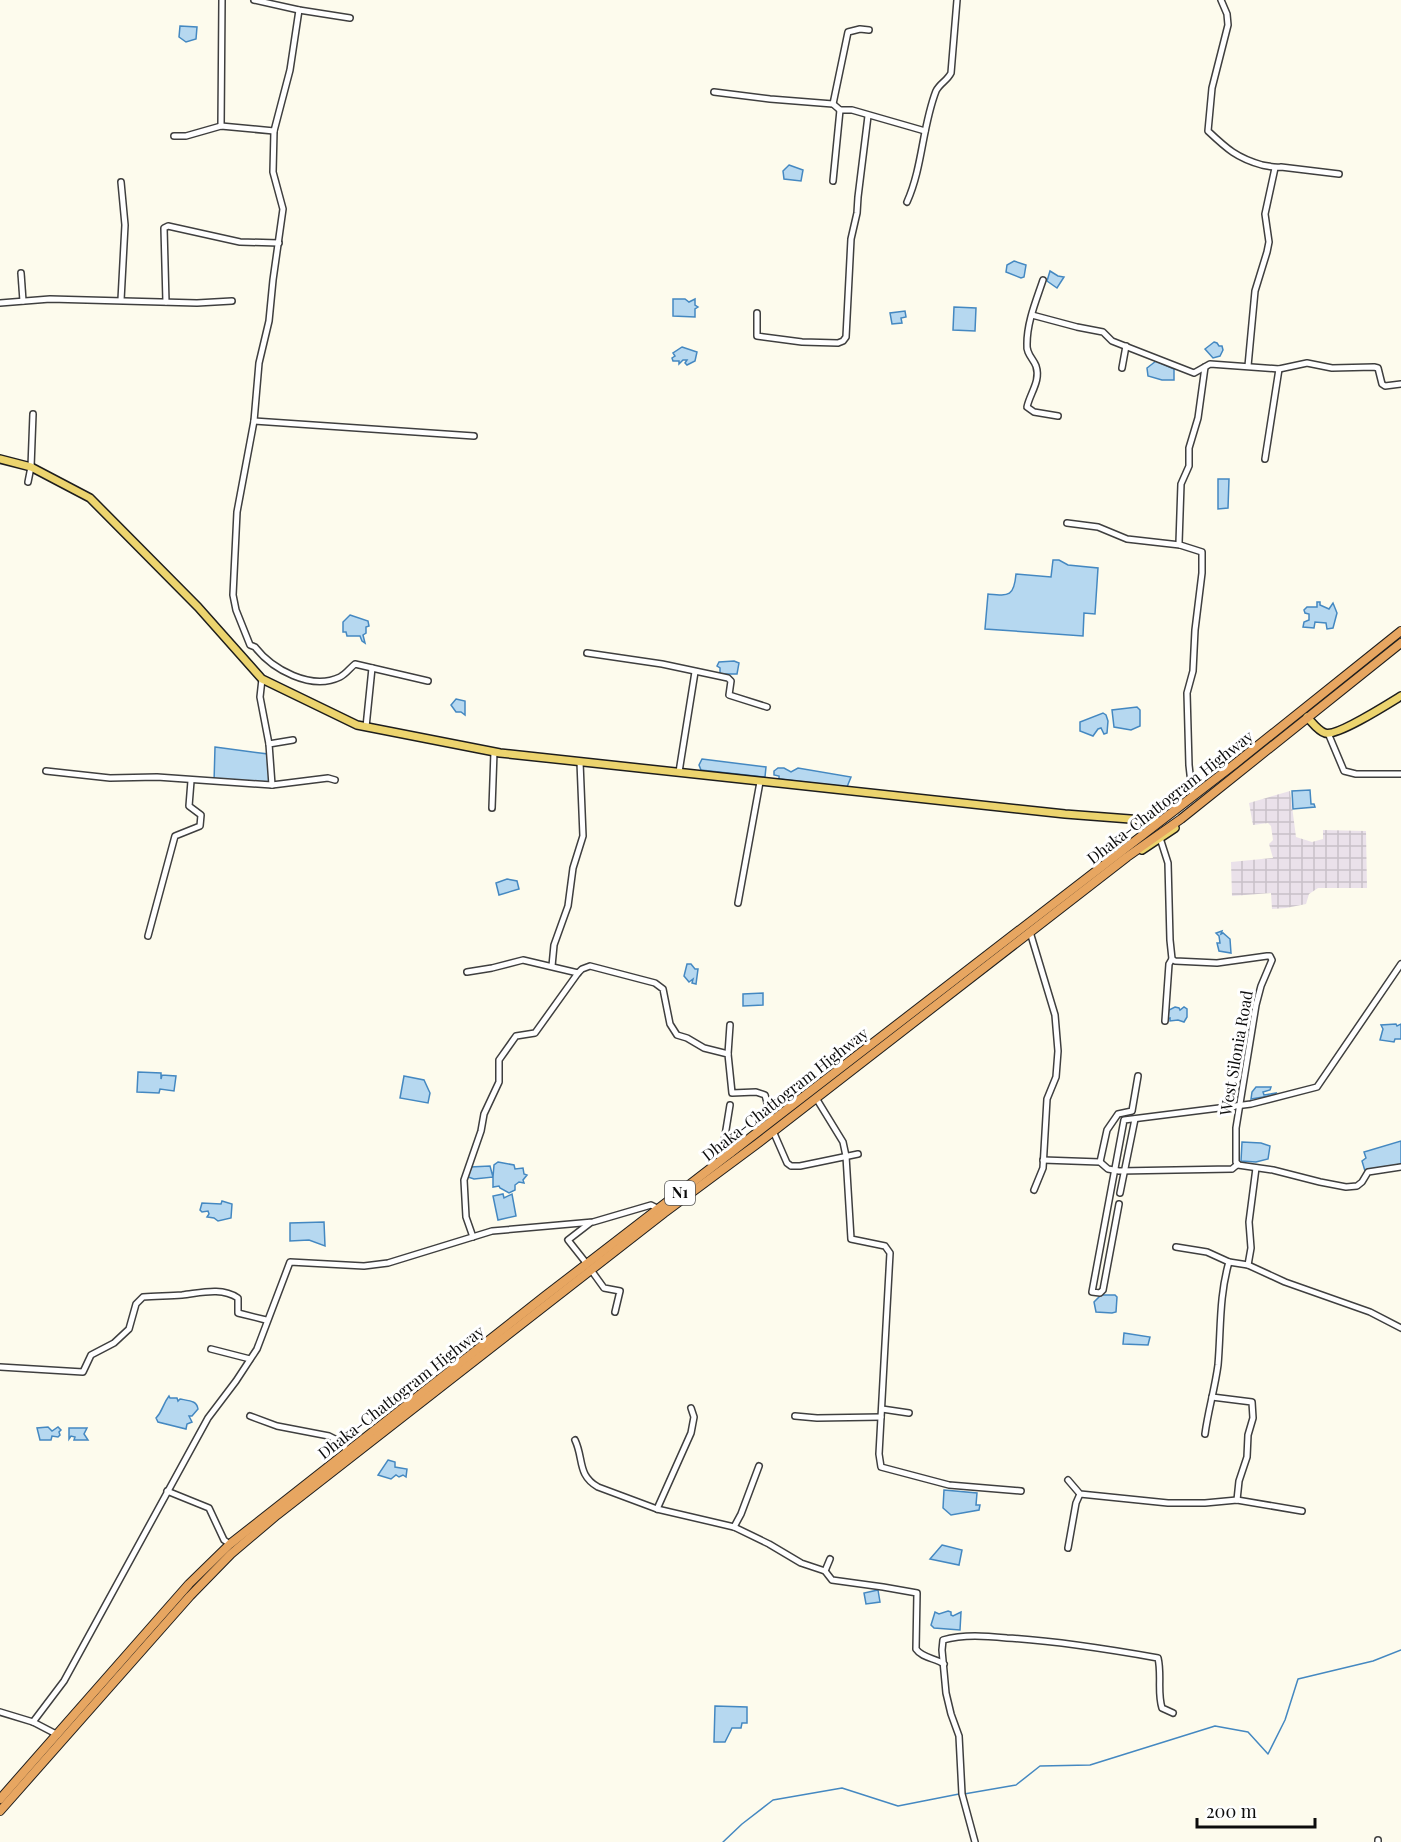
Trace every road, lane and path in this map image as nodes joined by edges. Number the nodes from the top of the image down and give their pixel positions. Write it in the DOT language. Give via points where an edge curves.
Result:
graph roads {
  1 [pos="222,0"];
  2 [pos="254,0"];
  3 [pos="957,0"];
  4 [pos="1221,0"];
  5 [pos="299,10"];
  6 [pos="350,18"];
  7 [pos="869,30"];
  8 [pos="714,92"];
  9 [pos="833,104"];
  10 [pos="840,110"];
  11 [pos="868,116"];
  12 [pos="221,126"];
  13 [pos="274,131"];
  14 [pos="925,131"];
  15 [pos="174,136"];
  16 [pos="1275,168"];
  17 [pos="1339,174"];
  18 [pos="833,181"];
  19 [pos="121,182"];
  20 [pos="907,202"];
  21 [pos="279,243"];
  22 [pos="21,273"];
  23 [pos="1043,280"];
  24 [pos="121,300"];
  25 [pos="23,301"];
  26 [pos="232,301"];
  27 [pos="166,302"];
  28 [pos="0,303"];
  29 [pos="757,313"];
  30 [pos="1032,315"];
  31 [pos="1126,346"];
  32 [pos="1248,366"];
  33 [pos="1205,367"];
  34 [pos="1122,368"];
  35 [pos="1279,369"];
  36 [pos="1401,384"];
  37 [pos="33,414"];
  38 [pos="1058,416"];
  39 [pos="254,420"];
  40 [pos="474,436"];
  41 [pos="0,459"];
  42 [pos="1265,459"];
  43 [pos="32,467"];
  44 [pos="28,482"];
  45 [pos="1067,522"];
  46 [pos="1180,545"];
  47 [pos="1401,631"];
  48 [pos="1401,643"];
  49 [pos="587,653"];
  50 [pos="1356,667"];
  51 [pos="372,668"];
  52 [pos="694,672"];
  53 [pos="1362,674"];
  54 [pos="1344,676"];
  55 [pos="262,679"];
  56 [pos="428,681"];
  57 [pos="1349,684"];
  58 [pos="1401,696"];
  59 [pos="767,707"];
  60 [pos="1307,717"];
  61 [pos="1281,725"];
  62 [pos="366,727"];
  63 [pos="1287,733"];
  64 [pos="1328,733"];
  65 [pos="293,740"];
  66 [pos="269,744"];
  67 [pos="494,752"];
  68 [pos="580,762"];
  69 [pos="46,771"];
  70 [pos="679,772"];
  71 [pos="1231,773"];
  72 [pos="1401,774"];
  73 [pos="335,780"];
  74 [pos="191,781"];
  75 [pos="760,782"];
  76 [pos="272,785"];
  77 [pos="1192,792"];
  78 [pos="492,808"];
  79 [pos="1142,820"];
  80 [pos="1156,821"];
  81 [pos="1147,828"];
  82 [pos="1160,838"];
  83 [pos="1124,855"];
  84 [pos="738,903"];
  85 [pos="1030,932"];
  86 [pos="148,936"];
  87 [pos="1172,959"];
  88 [pos="1401,964"];
  89 [pos="552,966"];
  90 [pos="467,972"];
  91 [pos="578,973"];
  92 [pos="1165,1021"];
  93 [pos="730,1025"];
  94 [pos="894,1026"];
  95 [pos="885,1033"];
  96 [pos="901,1033"];
  97 [pos="890,1041"];
  98 [pos="728,1054"];
  99 [pos="1138,1076"];
  100 [pos="816,1098"];
  101 [pos="1240,1104"];
  102 [pos="730,1106"];
  103 [pos="1135,1119"];
  104 [pos="772,1122"];
  105 [pos="773,1131"];
  106 [pos="731,1154"];
  107 [pos="858,1154"];
  108 [pos="846,1156"];
  109 [pos="1043,1160"];
  110 [pos="1100,1161"];
  111 [pos="1238,1164"];
  112 [pos="1401,1167"];
  113 [pos="1256,1168"];
  114 [pos="1114,1170"];
  115 [pos="1124,1171"];
  116 [pos="1034,1190"];
  117 [pos="1120,1193"];
  118 [pos="1119,1204"];
  119 [pos="660,1209"];
  120 [pos="590,1222"];
  121 [pos="472,1237"];
  122 [pos="1176,1247"];
  123 [pos="1229,1262"];
  124 [pos="1248,1265"];
  125 [pos="589,1267"];
  126 [pos="615,1312"];
  127 [pos="266,1320"];
  128 [pos="1401,1328"];
  129 [pos="211,1349"];
  130 [pos="250,1359"];
  131 [pos="0,1367"];
  132 [pos="1212,1397"];
  133 [pos="691,1408"];
  134 [pos="882,1409"];
  135 [pos="909,1413"];
  136 [pos="250,1416"];
  137 [pos="795,1416"];
  138 [pos="881,1418"];
  139 [pos="1205,1434"];
  140 [pos="575,1440"];
  141 [pos="348,1451"];
  142 [pos="759,1466"];
  143 [pos="1068,1480"];
  144 [pos="167,1491"];
  145 [pos="1021,1491"];
  146 [pos="1080,1494"];
  147 [pos="1237,1500"];
  148 [pos="657,1509"];
  149 [pos="1302,1511"];
  150 [pos="734,1527"];
  151 [pos="230,1544"];
  152 [pos="1068,1548"];
  153 [pos="830,1559"];
  154 [pos="825,1571"];
  155 [pos="944,1664"];
  156 [pos="0,1712"];
  157 [pos="1173,1713"];
  158 [pos="33,1722"];
  159 [pos="57,1735"];
  160 [pos="0,1799"];
  161 [pos="0,1811"];
  162 [pos="975,1842"];
  1 -- 12 [label="street"];
  2 -- 5 [label="street"];
  3 -- 14 [label="street" via="951,73 937,90"];
  4 -- 16 [label="street" via="1228,25 1212,88 1208,131 1244,160"];
  5 -- 6 [label="street"];
  5 -- 13 [label="street" via="290,70"];
  7 -- 9 [label="street" via="848,32"];
  8 -- 9 [label="street"];
  9 -- 10 [label="street"];
  10 -- 11 [label="street"];
  10 -- 18 [label="street"];
  11 -- 14 [label="street"];
  11 -- 29 [label="street" via="851,239 846,337 838,343 757,336"];
  12 -- 13 [label="street"];
  12 -- 15 [label="street"];
  13 -- 21 [label="street" via="273,172 283,209"];
  14 -- 20 [label="street"];
  16 -- 17 [label="street"];
  16 -- 32 [label="street" via="1265,214 1268,252 1255,291"];
  19 -- 24 [label="street" via="125,225"];
  21 -- 27 [label="street" via="240,242 164,228"];
  21 -- 39 [label="street" via="259,363"];
  22 -- 25 [label="street"];
  23 -- 30 [label="street"];
  24 -- 25 [label="street"];
  24 -- 27 [label="street"];
  25 -- 28 [label="street"];
  26 -- 27 [label="street"];
  30 -- 31 [label="street" via="1103,332"];
  30 -- 38 [label="street" via="1026,347 1037,372 1027,407"];
  31 -- 33 [label="street" via="1194,373"];
  31 -- 34 [label="street"];
  32 -- 33 [label="street"];
  32 -- 35 [label="street"];
  33 -- 46 [label="street" via="1198,418 1181,484"];
  35 -- 36 [label="street" via="1307,363 1332,368 1374,367 1385,386"];
  35 -- 42 [label="street"];
  37 -- 43 [label="street"];
  39 -- 40 [label="street"];
  39 -- 51 [label="street" via="237,512 233,579 236,610 249,645 286,674 308,680 339,677 355,664"];
  41 -- 43 [label="main road"];
  43 -- 44 [label="street"];
  43 -- 55 [label="main road" via="90,498 198,607"];
  45 -- 46 [label="street" via="1098,527 1127,539"];
  46 -- 77 [label="street" via="1202,552 1192,676 1187,693"];
  47 -- 50 [label="highway, Dhaka-Chattogram Highway / N1"];
  48 -- 53 [label="highway, Dhaka-Chattogram Highway / N1"];
  49 -- 52 [label="street"];
  50 -- 53 [label="highway" via="1356,673"];
  50 -- 54 [label="highway, Dhaka-Chattogram Highway / N1"];
  51 -- 56 [label="street"];
  51 -- 62 [label="street"];
  52 -- 59 [label="street" via="728,678 729,694"];
  52 -- 70 [label="street"];
  53 -- 57 [label="highway, Dhaka-Chattogram Highway / N1"];
  54 -- 57 [label="highway" via="1351,677"];
  54 -- 61 [label="highway, Dhaka-Chattogram Highway / N1"];
  55 -- 62 [label="main road"];
  55 -- 66 [label="street" via="260,697"];
  57 -- 60 [label="highway, Dhaka-Chattogram Highway / N1"];
  58 -- 64 [label="main road"];
  60 -- 63 [label="highway, Dhaka-Chattogram Highway / N1"];
  60 -- 64 [label="main road"];
  61 -- 63 [label="highway"];
  61 -- 71 [label="highway, Dhaka-Chattogram Highway / N1"];
  62 -- 67 [label="main road"];
  63 -- 71 [label="highway, Dhaka-Chattogram Highway / N1"];
  64 -- 72 [label="street" via="1344,771"];
  65 -- 66 [label="street"];
  66 -- 76 [label="street"];
  67 -- 68 [label="main road"];
  67 -- 78 [label="street"];
  68 -- 70 [label="main road"];
  68 -- 89 [label="street" via="583,836"];
  69 -- 74 [label="street"];
  70 -- 75 [label="main road"];
  71 -- 77 [label="main road" via="1220,772"];
  71 -- 82 [label="main road" via="1228,785"];
  71 -- 83 [label="highway, Dhaka-Chattogram Highway / N1" via="1180,819"];
  73 -- 76 [label="street"];
  74 -- 76 [label="street"];
  74 -- 86 [label="street" via="189,806 201,815 200,826 176,836"];
  75 -- 79 [label="main road"];
  75 -- 84 [label="street"];
  77 -- 80 [label="main road"];
  79 -- 80 [label="main road"];
  79 -- 81 [label="main road"];
  80 -- 81 [label="main road"];
  81 -- 83 [label="main road"];
  82 -- 83 [label="main road" via="1139,852"];
  82 -- 87 [label="street" via="1168,863"];
  83 -- 85 [label="highway, Dhaka-Chattogram Highway / N1"];
  83 -- 94 [label="highway, Dhaka-Chattogram Highway / N1"];
  85 -- 96 [label="highway, Dhaka-Chattogram Highway / N1"];
  85 -- 109 [label="street" via="1055,1016 1058,1040 1056,1077 1047,1099"];
  87 -- 92 [label="street"];
  87 -- 101 [label="street, West Silonia Road" via="1217,963 1270,956 1272,960 1256,1005"];
  88 -- 101 [label="street" via="1317,1087"];
  89 -- 90 [label="street" via="523,960"];
  89 -- 91 [label="street"];
  91 -- 98 [label="street" via="590,966 655,983 665,992 670,1024 677,1035"];
  91 -- 121 [label="street" via="535,1033 516,1036 499,1060 499,1082 484,1114 464,1180 466,1217"];
  93 -- 98 [label="street"];
  94 -- 95 [label="highway, Dhaka-Chattogram Highway / N1"];
  94 -- 96 [label="highway" via="895,1032"];
  95 -- 97 [label="highway" via="892,1034"];
  95 -- 104 [label="highway, Dhaka-Chattogram Highway / N1"];
  96 -- 97 [label="highway, Dhaka-Chattogram Highway / N1"];
  97 -- 100 [label="highway, Dhaka-Chattogram Highway / N1"];
  98 -- 104 [label="street" via="732,1093 765,1095"];
  99 -- 110 [label="street" via="1132,1111 1118,1114 1107,1130"];
  100 -- 105 [label="highway, Dhaka-Chattogram Highway / N1"];
  100 -- 108 [label="street" via="843,1142"];
  101 -- 103 [label="street"];
  101 -- 111 [label="street, West Silonia Road" via="1235,1151"];
  102 -- 106 [label="street" via="724,1142"];
  103 -- 114 [label="street" via="1124,1120"];
  103 -- 115 [label="street"];
  104 -- 106 [label="highway, Dhaka-Chattogram Highway / N1"];
  105 -- 108 [label="street" via="791,1166"];
  105 -- 125 [label="highway, Dhaka-Chattogram Highway / N1"];
  106 -- 119 [label="highway, Dhaka-Chattogram Highway / N1"];
  107 -- 108 [label="street"];
  108 -- 134 [label="street" via="851,1239 885,1246 890,1253"];
  109 -- 110 [label="street"];
  109 -- 116 [label="street"];
  110 -- 114 [label="street"];
  111 -- 113 [label="street"];
  111 -- 115 [label="street" via="1232,1169"];
  112 -- 113 [label="street" via="1368,1172 1357,1186 1346,1187"];
  113 -- 124 [label="street"];
  114 -- 115 [label="street"];
  114 -- 118 [label="street" via="1092,1292 1103,1290"];
  115 -- 117 [label="street"];
  119 -- 120 [label="street" via="651,1205"];
  119 -- 125 [label="highway, Dhaka-Chattogram Highway / N1"];
  120 -- 121 [label="street" via="492,1231"];
  120 -- 125 [label="street" via="568,1240"];
  121 -- 127 [label="street" via="388,1263 364,1266 290,1262"];
  122 -- 123 [label="street" via="1207,1252"];
  123 -- 124 [label="street"];
  123 -- 132 [label="street" via="1222,1283 1218,1365"];
  124 -- 128 [label="street"];
  125 -- 126 [label="street" via="604,1288 620,1291"];
  125 -- 141 [label="highway, Dhaka-Chattogram Highway / N1"];
  125 -- 161 [label="highway, Dhaka-Chattogram Highway / N1" via="231,1554 189,1596"];
  127 -- 130 [label="street"];
  127 -- 131 [label="street" via="238,1313 238,1298 229,1292 143,1297 136,1304 129,1329 114,1343 91,1355 84,1372"];
  129 -- 130 [label="street"];
  130 -- 144 [label="street" via="208,1418"];
  132 -- 139 [label="street"];
  132 -- 147 [label="street" via="1252,1402 1248,1457"];
  133 -- 148 [label="street" via="691,1433"];
  134 -- 135 [label="street"];
  134 -- 138 [label="street"];
  136 -- 141 [label="street" via="277,1426 329,1436"];
  137 -- 138 [label="street"];
  138 -- 145 [label="street" via="879,1454 884,1469 949,1485"];
  140 -- 148 [label="street" via="582,1469 591,1483"];
  141 -- 151 [label="highway, Dhaka-Chattogram Highway / N1"];
  142 -- 150 [label="street"];
  143 -- 146 [label="street"];
  144 -- 151 [label="street" via="209,1508 224,1540"];
  144 -- 158 [label="street" via="63,1682"];
  146 -- 147 [label="street" via="1168,1503"];
  146 -- 152 [label="street"];
  147 -- 149 [label="street"];
  148 -- 150 [label="street"];
  150 -- 154 [label="street" via="801,1563"];
  151 -- 159 [label="highway, Dhaka-Chattogram Highway / N1" via="189,1584"];
  153 -- 154 [label="street"];
  154 -- 155 [label="street" via="832,1580 917,1593 916,1649"];
  155 -- 157 [label="street" via="943,1640 956,1636 1082,1644 1158,1658 1162,1708"];
  155 -- 162 [label="street" via="951,1714 959,1736 962,1794"];
  156 -- 158 [label="street"];
  158 -- 159 [label="street"];
  159 -- 160 [label="highway, Dhaka-Chattogram Highway / N1"];
}
